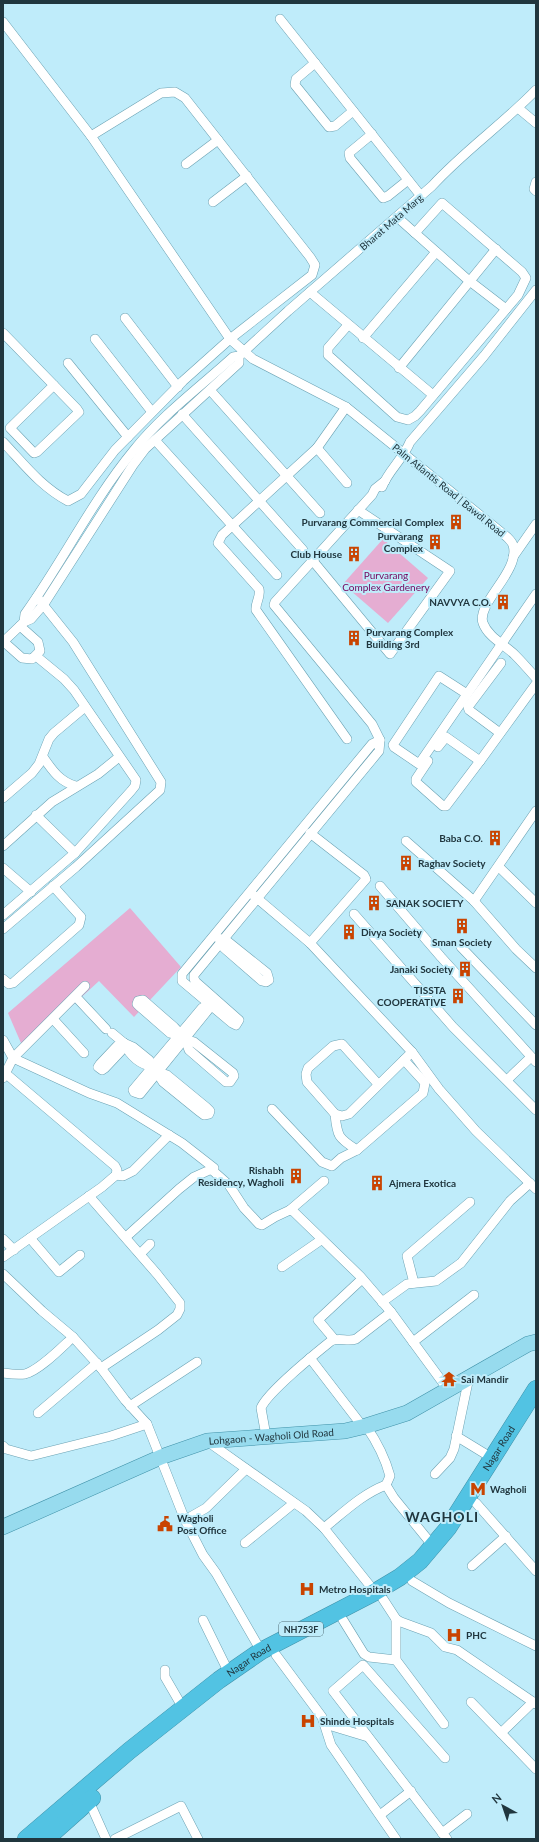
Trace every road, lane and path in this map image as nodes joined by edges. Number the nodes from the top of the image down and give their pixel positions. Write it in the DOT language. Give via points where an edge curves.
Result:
graph roads {
  1 [pos="280,19"];
  2 [pos="3,22"];
  3 [pos="315,63"];
  4 [pos="536,90"];
  5 [pos="518,108"];
  6 [pos="353,111"];
  7 [pos="534,117"];
  8 [pos="372,134"];
  9 [pos="91,136"];
  10 [pos="218,140"];
  11 [pos="186,164"];
  12 [pos="247,176"];
  13 [pos="408,180"];
  14 [pos="536,182"];
  15 [pos="536,191"];
  16 [pos="421,196"];
  17 [pos="214,202"];
  18 [pos="397,216"];
  19 [pos="415,234"];
  20 [pos="496,249"];
  21 [pos="436,252"];
  22 [pos="470,281"];
  23 [pos="536,290"];
  24 [pos="310,292"];
  25 [pos="506,309"];
  26 [pos="125,318"];
  27 [pos="348,325"];
  28 [pos="3,333"];
  29 [pos="363,338"];
  30 [pos="95,339"];
  31 [pos="230,339"];
  32 [pos="10,341"];
  33 [pos="3,348"];
  34 [pos="241,354"];
  35 [pos="68,363"];
  36 [pos="399,368"];
  37 [pos="54,385"];
  38 [pos="178,386"];
  39 [pos="210,390"];
  40 [pos="433,395"];
  41 [pos="346,407"];
  42 [pos="152,412"];
  43 [pos="182,414"];
  44 [pos="15,434"];
  45 [pos="128,437"];
  46 [pos="155,440"];
  47 [pos="4,443"];
  48 [pos="317,448"];
  49 [pos="406,454"];
  50 [pos="287,475"];
  51 [pos="347,483"];
  52 [pos="260,501"];
  53 [pos="358,510"];
  54 [pos="320,513"];
  55 [pos="536,524"];
  56 [pos="233,525"];
  57 [pos="303,550"];
  58 [pos="513,557"];
  59 [pos="313,562"];
  60 [pos="277,575"];
  61 [pos="536,594"];
  62 [pos="37,597"];
  63 [pos="44,604"];
  64 [pos="22,624"];
  65 [pos="3,642"];
  66 [pos="502,642"];
  67 [pos="36,656"];
  68 [pos="501,663"];
  69 [pos="536,678"];
  70 [pos="536,684"];
  71 [pos="467,694"];
  72 [pos="85,707"];
  73 [pos="500,733"];
  74 [pos="347,739"];
  75 [pos="43,757"];
  76 [pos="119,757"];
  77 [pos="480,761"];
  78 [pos="76,786"];
  79 [pos="3,798"];
  80 [pos="536,811"];
  81 [pos="36,815"];
  82 [pos="311,827"];
  83 [pos="406,842"];
  84 [pos="3,846"];
  85 [pos="75,853"];
  86 [pos="499,867"];
  87 [pos="3,868"];
  88 [pos="53,886"];
  89 [pos="380,886"];
  90 [pos="31,892"];
  91 [pos="254,895"];
  92 [pos="474,901"];
  93 [pos="536,903"];
  94 [pos="354,914"];
  95 [pos="3,916"];
  96 [pos="3,929"];
  97 [pos="218,938"];
  98 [pos="310,943"];
  99 [pos="461,948"];
  100 [pos="536,968"];
  101 [pos="193,977"];
  102 [pos="182,978"];
  103 [pos="3,979"];
  104 [pos="86,986"];
  105 [pos="76,997"];
  106 [pos="212,1001"];
  107 [pos="53,1019"];
  108 [pos="536,1025"];
  109 [pos="182,1037"];
  110 [pos="3,1040"];
  111 [pos="412,1052"];
  112 [pos="84,1053"];
  113 [pos="13,1058"];
  114 [pos="534,1059"];
  115 [pos="404,1060"];
  116 [pos="155,1070"];
  117 [pos="4,1075"];
  118 [pos="507,1080"];
  119 [pos="378,1084"];
  120 [pos="272,1109"];
  121 [pos="536,1110"];
  122 [pos="335,1114"];
  123 [pos="168,1135"];
  124 [pos="357,1150"];
  125 [pos="212,1170"];
  126 [pos="116,1176"];
  127 [pos="324,1181"];
  128 [pos="533,1186"];
  129 [pos="89,1196"];
  130 [pos="470,1202"];
  131 [pos="290,1210"];
  132 [pos="126,1237"];
  133 [pos="3,1238"];
  134 [pos="30,1238"];
  135 [pos="321,1240"];
  136 [pos="150,1244"];
  137 [pos="14,1250"];
  138 [pos="140,1254"];
  139 [pos="80,1255"];
  140 [pos="3,1257"];
  141 [pos="282,1267"];
  142 [pos="3,1274"];
  143 [pos="362,1279"];
  144 [pos="414,1283"];
  145 [pos="474,1295"];
  146 [pos="382,1302"];
  147 [pos="392,1312"];
  148 [pos="73,1337"];
  149 [pos="334,1339"];
  150 [pos="413,1342"];
  151 [pos="536,1342"];
  152 [pos="310,1358"];
  153 [pos="196,1362"];
  154 [pos="99,1365"];
  155 [pos="3,1372"];
  156 [pos="469,1377"];
  157 [pos="536,1388"];
  158 [pos="449,1391"];
  159 [pos="130,1406"];
  160 [pos="535,1411"];
  161 [pos="38,1413"];
  162 [pos="147,1424"];
  163 [pos="365,1427"];
  164 [pos="266,1436"];
  165 [pos="456,1436"];
  166 [pos="231,1439"];
  167 [pos="207,1441"];
  168 [pos="3,1446"];
  169 [pos="227,1456"];
  170 [pos="161,1457"];
  171 [pos="492,1458"];
  172 [pos="246,1469"];
  173 [pos="435,1474"];
  174 [pos="386,1485"];
  175 [pos="476,1502"];
  176 [pos="294,1503"];
  177 [pos="185,1520"];
  178 [pos="3,1527"];
  179 [pos="324,1528"];
  180 [pos="506,1536"];
  181 [pos="245,1543"];
  182 [pos="433,1546"];
  183 [pos="472,1566"];
  184 [pos="536,1571"];
  185 [pos="412,1581"];
  186 [pos="379,1596"];
  187 [pos="396,1619"];
  188 [pos="203,1620"];
  189 [pos="343,1620"];
  190 [pos="536,1646"];
  191 [pos="268,1653"];
  192 [pos="396,1660"];
  193 [pos="165,1670"];
  194 [pos="229,1673"];
  195 [pos="471,1702"];
  196 [pos="534,1703"];
  197 [pos="183,1708"];
  198 [pos="325,1724"];
  199 [pos="444,1724"];
  200 [pos="501,1733"];
  201 [pos="368,1737"];
  202 [pos="445,1758"];
  203 [pos="536,1769"];
  204 [pos="411,1791"];
  205 [pos="89,1801"];
  206 [pos="467,1814"];
  207 [pos="380,1815"];
  208 [pos="445,1836"];
  209 [pos="26,1839"];
  210 [pos="46,1839"];
  211 [pos="106,1839"];
  212 [pos="115,1839"];
  213 [pos="198,1839"];
  214 [pos="396,1839"];
  1 -- 3 [label="street"];
  2 -- 9 [label="street, Palm Atlantis Road | Bawdi Road"];
  3 -- 6 [label="street"];
  3 -- 6 [label="street" via="296,80 295,86 329,127 335,126"];
  4 -- 5 [label="street, Bharat Mata Marg"];
  5 -- 7 [label="street"];
  5 -- 16 [label="street, Bharat Mata Marg" via="453,164"];
  6 -- 8 [label="street"];
  8 -- 13 [label="street"];
  8 -- 13 [label="street" via="350,153 350,158 383,198"];
  9 -- 10 [label="street" via="161,94 175,92 185,98"];
  9 -- 31 [label="street, Palm Atlantis Road | Bawdi Road"];
  10 -- 11 [label="street"];
  10 -- 12 [label="street"];
  12 -- 17 [label="street"];
  12 -- 31 [label="street" via="315,265 312,275"];
  13 -- 16 [label="street"];
  14 -- 15 [label="street"];
  16 -- 18 [label="street, Bharat Mata Marg"];
  18 -- 19 [label="street"];
  18 -- 24 [label="street, Bharat Mata Marg"];
  19 -- 20 [label="street" via="442,203"];
  19 -- 21 [label="street"];
  20 -- 22 [label="street"];
  20 -- 25 [label="street" via="526,278 518,295"];
  21 -- 22 [label="street"];
  21 -- 29 [label="street"];
  22 -- 25 [label="street"];
  22 -- 36 [label="street"];
  23 -- 49 [label="street" via="484,356 410,442"];
  24 -- 27 [label="street"];
  24 -- 34 [label="street, Bharat Mata Marg"];
  25 -- 40 [label="street"];
  26 -- 38 [label="street"];
  27 -- 29 [label="street"];
  27 -- 40 [label="street" via="328,348 328,355 397,417 408,420 415,416"];
  28 -- 32 [label="street"];
  29 -- 36 [label="street"];
  30 -- 42 [label="street"];
  31 -- 34 [label="street, Palm Atlantis Road | Bawdi Road"];
  31 -- 38 [label="street"];
  32 -- 33 [label="street"];
  32 -- 37 [label="street"];
  34 -- 39 [label="street" via="239,363"];
  34 -- 41 [label="street, Palm Atlantis Road | Bawdi Road"];
  34 -- 62 [label="street" via="233,357 135,448 112,479"];
  35 -- 45 [label="street"];
  36 -- 40 [label="street"];
  37 -- 44 [label="street" via="10,428"];
  37 -- 44 [label="street" via="77,409 79,412 76,416 37,452 30,450"];
  38 -- 42 [label="street"];
  39 -- 43 [label="street"];
  39 -- 50 [label="street"];
  41 -- 48 [label="street"];
  41 -- 49 [label="street, Palm Atlantis Road | Bawdi Road"];
  42 -- 45 [label="street"];
  43 -- 46 [label="street"];
  43 -- 52 [label="street"];
  44 -- 47 [label="street"];
  45 -- 47 [label="street" via="81,494 68,501 55,494 34,475"];
  46 -- 56 [label="street"];
  46 -- 63 [label="street" via="132,465"];
  48 -- 50 [label="street"];
  48 -- 51 [label="street"];
  49 -- 53 [label="street"];
  49 -- 58 [label="street, Palm Atlantis Road | Bawdi Road" via="507,537 513,544"];
  50 -- 52 [label="street"];
  50 -- 54 [label="street"];
  52 -- 56 [label="street"];
  52 -- 57 [label="street"];
  53 -- 59 [label="street"];
  53 -- 59 [label="street" via="450,571 390,654"];
  55 -- 58 [label="street"];
  56 -- 60 [label="street"];
  56 -- 74 [label="street" via="219,538 218,543 259,590 256,610"];
  58 -- 66 [label="street" via="501,585 483,611 482,621 486,630"];
  59 -- 82 [label="street" via="274,605 372,724 380,740 372,744 361,765"];
  61 -- 66 [label="street"];
  62 -- 63 [label="street"];
  62 -- 64 [label="street" via="25,614"];
  63 -- 64 [label="street" via="31,619"];
  63 -- 88 [label="street" via="86,663 161,782 160,790"];
  64 -- 65 [label="street"];
  64 -- 67 [label="street" via="38,642 40,651"];
  65 -- 67 [label="street" via="22,658 32,659"];
  66 -- 69 [label="street"];
  66 -- 71 [label="street"];
  67 -- 72 [label="street" via="64,679"];
  68 -- 73 [label="street" via="468,707"];
  70 -- 73 [label="street"];
  71 -- 71 [label="street" via="439,676 394,747 419,764"];
  72 -- 75 [label="street" via="54,733 49,739"];
  72 -- 76 [label="street"];
  73 -- 77 [label="street"];
  75 -- 78 [label="street" via="66,783"];
  75 -- 79 [label="street" via="32,773"];
  76 -- 78 [label="street" via="98,774"];
  76 -- 85 [label="street" via="134,775 135,786"];
  77 -- 77 [label="street" via="446,806 416,782 416,778 446,737"];
  78 -- 81 [label="street"];
  80 -- 86 [label="street"];
  81 -- 84 [label="street"];
  81 -- 85 [label="street"];
  82 -- 91 [label="street"];
  82 -- 98 [label="street" via="366,879"];
  83 -- 92 [label="street"];
  85 -- 90 [label="street"];
  86 -- 92 [label="street"];
  86 -- 93 [label="street"];
  87 -- 90 [label="street"];
  88 -- 96 [label="street"];
  88 -- 103 [label="street" via="81,917 79,925 13,983 9,984"];
  89 -- 114 [label="street"];
  90 -- 95 [label="street"];
  91 -- 97 [label="street"];
  91 -- 98 [label="street"];
  92 -- 100 [label="street"];
  94 -- 118 [label="street" via="453,1027"];
  97 -- 97 [label="street" via="227,941 267,973 269,980 262,981 224,948"];
  97 -- 101 [label="street"];
  97 -- 102 [label="street" via="182,974"];
  98 -- 111 [label="street"];
  99 -- 108 [label="street"];
  101 -- 102 [label="street"];
  101 -- 106 [label="street"];
  102 -- 106 [label="street" via="182,981"];
  104 -- 105 [label="street"];
  105 -- 107 [label="street"];
  105 -- 116 [label="street" via="124,1043 129,1053 143,1065"];
  106 -- 109 [label="street" via="208,1010"];
  107 -- 112 [label="street"];
  107 -- 113 [label="street"];
  109 -- 109 [label="street" via="194,1042 233,1073 230,1082 226,1082 189,1050"];
  109 -- 116 [label="street"];
  110 -- 113 [label="street"];
  111 -- 115 [label="street"];
  111 -- 128 [label="street" via="439,1089 476,1132"];
  113 -- 117 [label="street"];
  113 -- 123 [label="street" via="117,1103"];
  114 -- 118 [label="street"];
  115 -- 119 [label="street"];
  115 -- 124 [label="street" via="425,1083 424,1093"];
  116 -- 116 [label="street" via="167,1075 210,1111 209,1114 200,1112 163,1082"];
  117 -- 126 [label="street" via="115,1166"];
  118 -- 121 [label="street"];
  119 -- 122 [label="street" via="349,1114"];
  119 -- 122 [label="street" via="342,1044 333,1046 308,1068 306,1074 307,1082"];
  120 -- 124 [label="street" via="322,1162 328,1165 332,1166"];
  122 -- 124 [label="street" via="337,1133 346,1144"];
  123 -- 125 [label="street" via="214,1168"];
  123 -- 126 [label="street" via="133,1171"];
  125 -- 131 [label="street" via="229,1185 244,1208 259,1224 262,1225"];
  125 -- 132 [label="street" via="194,1178 179,1189"];
  126 -- 129 [label="street"];
  127 -- 131 [label="street"];
  128 -- 144 [label="street" via="510,1202 461,1263 436,1282"];
  129 -- 132 [label="street"];
  129 -- 134 [label="street"];
  130 -- 144 [label="street" via="407,1256"];
  131 -- 135 [label="street"];
  132 -- 138 [label="street"];
  133 -- 137 [label="street"];
  134 -- 137 [label="street"];
  134 -- 139 [label="street" via="59,1272"];
  135 -- 141 [label="street"];
  135 -- 143 [label="street"];
  136 -- 138 [label="street"];
  137 -- 140 [label="street"];
  138 -- 154 [label="street" via="180,1303 180,1310 158,1330"];
  142 -- 148 [label="street"];
  143 -- 146 [label="street"];
  143 -- 149 [label="street" via="318,1320"];
  144 -- 146 [label="street" via="407,1284"];
  145 -- 150 [label="street"];
  146 -- 147 [label="street"];
  147 -- 149 [label="street" via="356,1339"];
  147 -- 150 [label="street"];
  148 -- 154 [label="street"];
  148 -- 155 [label="street" via="34,1370 15,1375"];
  149 -- 152 [label="street"];
  150 -- 158 [label="street"];
  151 -- 156 [label="main road, Lohgaon - Wagholi Old Road"];
  152 -- 163 [label="street"];
  152 -- 164 [label="street" via="263,1403 261,1408"];
  153 -- 159 [label="street"];
  154 -- 159 [label="street"];
  154 -- 161 [label="street"];
  156 -- 158 [label="main road, Lohgaon - Wagholi Old Road"];
  156 -- 165 [label="street"];
  157 -- 171 [label="highway, Nagar Road / NH753F"];
  158 -- 163 [label="main road, Lohgaon - Wagholi Old Road" via="407,1413"];
  159 -- 162 [label="street"];
  160 -- 175 [label="highway, Nagar Road / NH753F"];
  162 -- 168 [label="street" via="32,1456"];
  162 -- 170 [label="street"];
  163 -- 164 [label="main road, Lohgaon - Wagholi Old Road"];
  163 -- 174 [label="street" via="387,1462 390,1476"];
  164 -- 166 [label="main road, Lohgaon - Wagholi Old Road"];
  165 -- 171 [label="street"];
  165 -- 173 [label="street" via="450,1458"];
  166 -- 167 [label="main road, Lohgaon - Wagholi Old Road"];
  166 -- 169 [label="street" via="232,1447"];
  167 -- 169 [label="street"];
  167 -- 170 [label="main road, Lohgaon - Wagholi Old Road"];
  169 -- 172 [label="street"];
  170 -- 177 [label="street"];
  170 -- 178 [label="main road, Lohgaon - Wagholi Old Road"];
  171 -- 182 [label="highway, Nagar Road / NH753F" via="448,1528"];
  172 -- 176 [label="street"];
  172 -- 177 [label="street" via="206,1508"];
  174 -- 179 [label="street" via="363,1497"];
  174 -- 182 [label="street"];
  175 -- 180 [label="street"];
  175 -- 185 [label="highway, Nagar Road / NH753F" via="445,1550"];
  176 -- 179 [label="street"];
  176 -- 181 [label="street"];
  177 -- 191 [label="street" via="203,1555"];
  179 -- 186 [label="street"];
  180 -- 183 [label="street"];
  180 -- 184 [label="street"];
  182 -- 186 [label="highway, Nagar Road / NH753F" via="420,1561"];
  185 -- 186 [label="highway, Nagar Road / NH753F"];
  185 -- 190 [label="street" via="449,1603"];
  186 -- 187 [label="street"];
  186 -- 189 [label="highway, Nagar Road / NH753F"];
  186 -- 191 [label="highway, Nagar Road / NH753F"];
  187 -- 192 [label="street"];
  187 -- 196 [label="street" via="431,1633 445,1647 457,1650"];
  188 -- 194 [label="street"];
  189 -- 191 [label="highway, Nagar Road / NH753F"];
  189 -- 192 [label="street" via="364,1654"];
  191 -- 194 [label="highway, Nagar Road / NH753F"];
  191 -- 198 [label="street"];
  191 -- 205 [label="highway, Nagar Road / NH753F" via="136,1759"];
  192 -- 199 [label="street"];
  193 -- 197 [label="street" via="166,1677"];
  194 -- 197 [label="highway, Nagar Road / NH753F"];
  195 -- 200 [label="street"];
  196 -- 200 [label="street"];
  197 -- 209 [label="highway, Nagar Road / NH753F"];
  198 -- 201 [label="street"];
  198 -- 207 [label="street" via="331,1745"];
  200 -- 203 [label="street"];
  201 -- 202 [label="street" via="333,1691 363,1664"];
  201 -- 204 [label="street"];
  204 -- 207 [label="street"];
  204 -- 208 [label="street"];
  205 -- 210 [label="highway, Nagar Road / NH753F"];
  205 -- 211 [label="street"];
  206 -- 208 [label="street"];
  207 -- 214 [label="street"];
  212 -- 213 [label="street" via="181,1806"];
}
